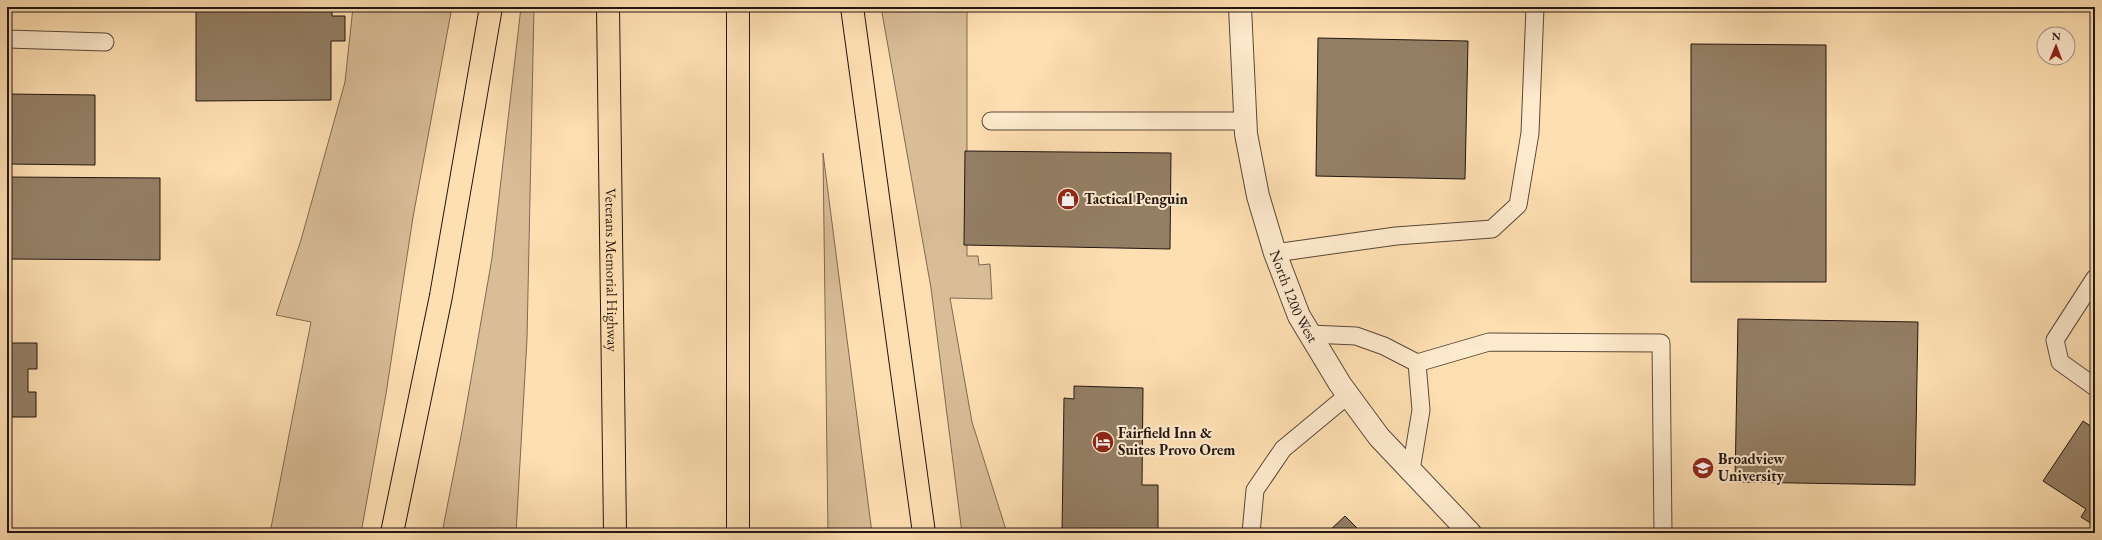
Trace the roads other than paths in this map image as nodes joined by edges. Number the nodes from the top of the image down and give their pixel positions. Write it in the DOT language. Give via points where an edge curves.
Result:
graph roads {
  1 [pos="491,7"];
  2 [pos="608,7"];
  3 [pos="738,7"];
  4 [pos="852,7"];
  5 [pos="1240,7"];
  6 [pos="1535,7"];
  7 [pos="7,39"];
  8 [pos="105,42"];
  9 [pos="991,121"];
  10 [pos="1246,121"];
  11 [pos="1275,253"];
  12 [pos="2095,278"];
  13 [pos="1310,334"];
  14 [pos="1417,363"];
  15 [pos="2095,387"];
  16 [pos="1348,395"];
  17 [pos="1411,470"];
  18 [pos="392,533"];
  19 [pos="615,533"];
  20 [pos="738,533"];
  21 [pos="924,533"];
  22 [pos="1251,533"];
  23 [pos="1470,533"];
  24 [pos="1663,533"];
  1 -- 18 [label="highway" via="441,296"];
  2 -- 19 [label="highway, Veterans Memorial Highway"];
  3 -- 20 [label="highway"];
  4 -- 21 [label="highway"];
  5 -- 10 [label="street, North 1200 West"];
  6 -- 11 [label="lane" via="1530,133 1518,205 1492,229 1396,236"];
  7 -- 8 [label="lane"];
  9 -- 10 [label="lane"];
  10 -- 11 [label="street, North 1200 West" via="1258,196"];
  11 -- 13 [label="street, North 1200 West" via="1299,316"];
  12 -- 15 [label="lane" via="2055,340 2060,362"];
  13 -- 14 [label="lane" via="1356,336 1384,346"];
  13 -- 16 [label="street, North 1200 West"];
  14 -- 17 [label="lane" via="1421,410"];
  14 -- 24 [label="lane" via="1489,342 1661,344"];
  16 -- 17 [label="street, North 1200 West" via="1379,437"];
  16 -- 22 [label="lane" via="1283,448 1255,490"];
  17 -- 23 [label="street, North 1200 West"];
}
